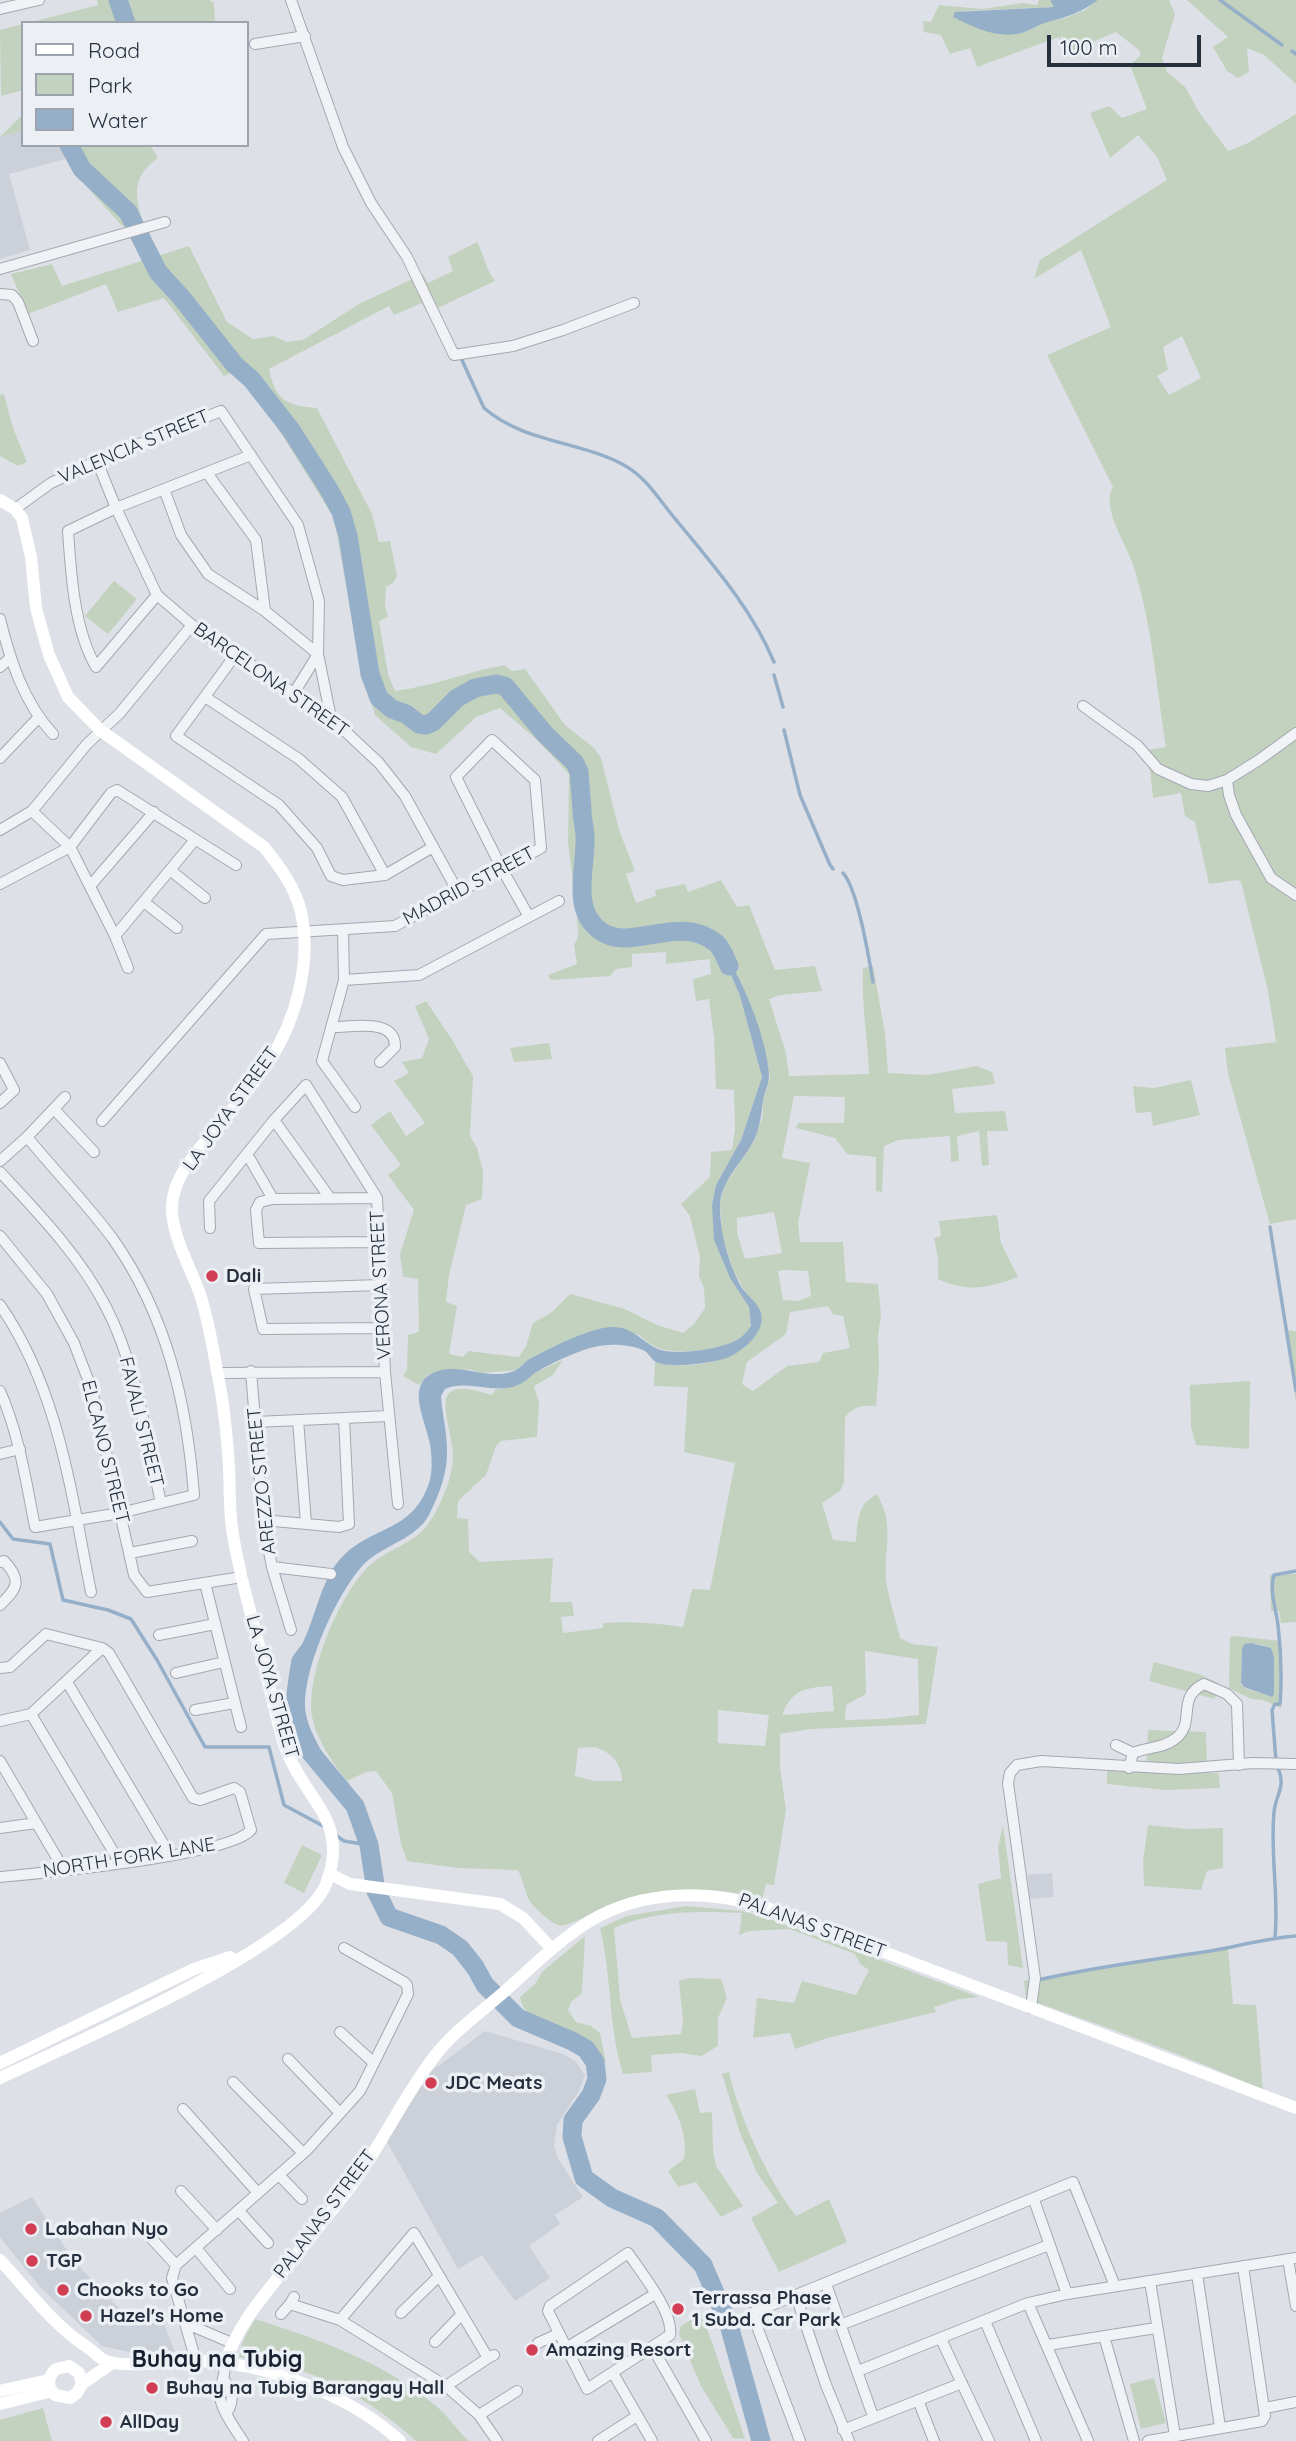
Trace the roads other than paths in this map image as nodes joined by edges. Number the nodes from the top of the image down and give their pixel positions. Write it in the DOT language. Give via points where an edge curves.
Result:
graph roads {
  1 [pos="39,0"];
  2 [pos="291,0"];
  3 [pos="0,9"];
  4 [pos="305,36"];
  5 [pos="255,44"];
  6 [pos="165,222"];
  7 [pos="0,269"];
  8 [pos="0,294"];
  9 [pos="634,303"];
  10 [pos="33,341"];
  11 [pos="251,455"];
  12 [pos="97,461"];
  13 [pos="207,473"];
  14 [pos="164,489"];
  15 [pos="0,500"];
  16 [pos="116,508"];
  17 [pos="15,509"];
  18 [pos="157,595"];
  19 [pos="265,611"];
  20 [pos="0,619"];
  21 [pos="192,625"];
  22 [pos="236,654"];
  23 [pos="318,654"];
  24 [pos="10,658"];
  25 [pos="0,667"];
  26 [pos="294,693"];
  27 [pos="205,697"];
  28 [pos="1083,706"];
  29 [pos="38,718"];
  30 [pos="331,718"];
  31 [pos="100,730"];
  32 [pos="1296,733"];
  33 [pos="53,734"];
  34 [pos="0,758"];
  35 [pos="1227,780"];
  36 [pos="32,811"];
  37 [pos="154,812"];
  38 [pos="0,830"];
  39 [pos="194,841"];
  40 [pos="70,847"];
  41 [pos="433,847"];
  42 [pos="236,865"];
  43 [pos="502,869"];
  44 [pos="170,870"];
  45 [pos="385,875"];
  46 [pos="0,884"];
  47 [pos="90,886"];
  48 [pos="458,892"];
  49 [pos="1296,895"];
  50 [pos="205,898"];
  51 [pos="559,901"];
  52 [pos="144,902"];
  53 [pos="528,915"];
  54 [pos="177,928"];
  55 [pos="343,930"];
  56 [pos="303,932"];
  57 [pos="115,936"];
  58 [pos="128,968"];
  59 [pos="344,981"];
  60 [pos="333,1027"];
  61 [pos="380,1062"];
  62 [pos="0,1063"];
  63 [pos="65,1097"];
  64 [pos="0,1103"];
  65 [pos="355,1107"];
  66 [pos="54,1110"];
  67 [pos="274,1120"];
  68 [pos="102,1121"];
  69 [pos="27,1137"];
  70 [pos="94,1152"];
  71 [pos="247,1154"];
  72 [pos="0,1161"];
  73 [pos="0,1172"];
  74 [pos="330,1198"];
  75 [pos="377,1198"];
  76 [pos="273,1199"];
  77 [pos="210,1228"];
  78 [pos="0,1236"];
  79 [pos="379,1242"];
  80 [pos="381,1284"];
  81 [pos="0,1305"];
  82 [pos="383,1328"];
  83 [pos="251,1371"];
  84 [pos="385,1372"];
  85 [pos="218,1373"];
  86 [pos="0,1391"];
  87 [pos="389,1416"];
  88 [pos="344,1418"];
  89 [pos="298,1420"];
  90 [pos="255,1422"];
  91 [pos="20,1450"];
  92 [pos="0,1454"];
  93 [pos="161,1503"];
  94 [pos="398,1504"];
  95 [pos="120,1513"];
  96 [pos="76,1520"];
  97 [pos="263,1520"];
  98 [pos="306,1523"];
  99 [pos="192,1541"];
  100 [pos="130,1553"];
  101 [pos="2,1561"];
  102 [pos="272,1567"];
  103 [pos="331,1574"];
  104 [pos="242,1577"];
  105 [pos="205,1583"];
  106 [pos="91,1592"];
  107 [pos="0,1605"];
  108 [pos="215,1624"];
  109 [pos="291,1630"];
  110 [pos="159,1635"];
  111 [pos="102,1648"];
  112 [pos="224,1662"];
  113 [pos="0,1668"];
  114 [pos="176,1673"];
  115 [pos="67,1682"];
  116 [pos="234,1703"];
  117 [pos="195,1710"];
  118 [pos="31,1714"];
  119 [pos="0,1721"];
  120 [pos="240,1727"];
  121 [pos="1116,1745"];
  122 [pos="1133,1753"];
  123 [pos="0,1760"];
  124 [pos="1296,1764"];
  125 [pos="1239,1765"];
  126 [pos="1129,1768"];
  127 [pos="36,1823"];
  128 [pos="0,1828"];
  129 [pos="170,1855"];
  130 [pos="120,1863"];
  131 [pos="64,1870"];
  132 [pos="331,1870"];
  133 [pos="0,1877"];
  134 [pos="344,1948"];
  135 [pos="250,1950"];
  136 [pos="552,1950"];
  137 [pos="1031,2008"];
  138 [pos="340,2032"];
  139 [pos="288,2059"];
  140 [pos="0,2063"];
  141 [pos="374,2063"];
  142 [pos="0,2078"];
  143 [pos="233,2082"];
  144 [pos="1296,2108"];
  145 [pos="183,2109"];
  146 [pos="340,2113"];
  147 [pos="303,2153"];
  148 [pos="279,2175"];
  149 [pos="181,2190"];
  150 [pos="258,2193"];
  151 [pos="302,2199"];
  152 [pos="1034,2200"];
  153 [pos="239,2211"];
  154 [pos="140,2226"];
  155 [pos="217,2230"];
  156 [pos="268,2244"];
  157 [pos="1049,2245"];
  158 [pos="196,2248"];
  159 [pos="0,2253"];
  160 [pos="1292,2258"];
  161 [pos="0,2260"];
  162 [pos="176,2266"];
  163 [pos="1243,2266"];
  164 [pos="1197,2274"];
  165 [pos="439,2276"];
  166 [pos="1150,2281"];
  167 [pos="825,2284"];
  168 [pos="1115,2286"];
  169 [pos="230,2289"];
  170 [pos="655,2294"];
  171 [pos="1066,2294"];
  172 [pos="796,2296"];
  173 [pos="1028,2303"];
  174 [pos="1296,2306"];
  175 [pos="401,2313"];
  176 [pos="281,2314"];
  177 [pos="462,2314"];
  178 [pos="340,2320"];
  179 [pos="985,2321"];
  180 [pos="187,2324"];
  181 [pos="840,2325"];
  182 [pos="1156,2328"];
  183 [pos="558,2334"];
  184 [pos="1104,2336"];
  185 [pos="941,2339"];
  186 [pos="435,2342"];
  187 [pos="232,2343"];
  188 [pos="538,2343"];
  189 [pos="1048,2345"];
  190 [pos="652,2347"];
  191 [pos="566,2348"];
  192 [pos="92,2351"];
  193 [pos="197,2361"];
  194 [pos="112,2363"];
  195 [pos="225,2363"];
  196 [pos="73,2367"];
  197 [pos="858,2371"];
  198 [pos="613,2373"];
  199 [pos="962,2383"];
  200 [pos="82,2384"];
  201 [pos="50,2386"];
  202 [pos="446,2386"];
  203 [pos="0,2391"];
  204 [pos="517,2391"];
  205 [pos="918,2400"];
  206 [pos="1296,2402"];
  207 [pos="0,2404"];
  208 [pos="1265,2408"];
  209 [pos="479,2414"];
  210 [pos="637,2416"];
  211 [pos="873,2416"];
  212 [pos="1220,2427"];
  213 [pos="844,2430"];
  214 [pos="1175,2436"];
  215 [pos="243,2441"];
  216 [pos="400,2441"];
  217 [pos="497,2441"];
  218 [pos="598,2441"];
  219 [pos="652,2441"];
  220 [pos="706,2441"];
  221 [pos="800,2441"];
  222 [pos="849,2441"];
  223 [pos="934,2441"];
  224 [pos="989,2441"];
  225 [pos="1036,2441"];
  226 [pos="1088,2441"];
  227 [pos="1134,2441"];
  228 [pos="1147,2441"];
  1 -- 3 [label="street"];
  2 -- 4 [label="street"];
  4 -- 5 [label="street"];
  4 -- 9 [label="street" via="343,147 371,203 407,257 454,355 513,346"];
  6 -- 7 [label="street"];
  8 -- 10 [label="street" via="12,295 18,302"];
  11 -- 12 [label="street, VALENCIA STREET" via="221,411"];
  11 -- 13 [label="street"];
  11 -- 23 [label="street" via="298,525 319,601"];
  12 -- 16 [label="street, BARCELONA STREET"];
  12 -- 17 [label="street, VALENCIA STREET" via="51,483"];
  13 -- 14 [label="street"];
  13 -- 19 [label="street" via="256,540"];
  14 -- 16 [label="street"];
  14 -- 19 [label="street" via="181,535 208,574"];
  15 -- 17 [label="street"];
  16 -- 18 [label="street, BARCELONA STREET"];
  16 -- 18 [label="street" via="68,531 72,590 96,667"];
  17 -- 31 [label="street, LA JOYA STREET" via="26,531 36,608 49,655 68,697"];
  18 -- 21 [label="street, BARCELONA STREET"];
  19 -- 23 [label="street"];
  20 -- 24 [label="street"];
  21 -- 22 [label="street, BARCELONA STREET"];
  21 -- 31 [label="street" via="120,713"];
  22 -- 26 [label="street, BARCELONA STREET"];
  22 -- 27 [label="street"];
  23 -- 26 [label="street"];
  23 -- 30 [label="street"];
  24 -- 25 [label="street"];
  24 -- 29 [label="street"];
  26 -- 30 [label="street, BARCELONA STREET"];
  27 -- 45 [label="street" via="299,758 342,797"];
  27 -- 45 [label="street" via="176,736 279,805 317,848 331,876 343,880"];
  28 -- 35 [label="street" via="1173,777 1208,786"];
  29 -- 33 [label="street"];
  29 -- 34 [label="street"];
  30 -- 41 [label="street, BARCELONA STREET" via="388,774"];
  31 -- 36 [label="street"];
  31 -- 56 [label="street, LA JOYA STREET" via="264,847 292,889"];
  32 -- 35 [label="street"];
  35 -- 49 [label="street" via="1236,815 1271,878"];
  36 -- 38 [label="street"];
  36 -- 40 [label="street"];
  37 -- 39 [label="street"];
  37 -- 40 [label="street" via="113,791"];
  37 -- 47 [label="street"];
  39 -- 42 [label="street"];
  39 -- 44 [label="street"];
  40 -- 46 [label="street"];
  40 -- 47 [label="street"];
  41 -- 45 [label="street"];
  41 -- 48 [label="street, BARCELONA STREET"];
  43 -- 43 [label="street, MADRID STREET" via="541,848 535,780 492,740 456,777"];
  43 -- 48 [label="street, MADRID STREET"];
  43 -- 53 [label="street"];
  44 -- 50 [label="street"];
  44 -- 52 [label="street"];
  47 -- 57 [label="street"];
  48 -- 55 [label="street, MADRID STREET" via="395,926"];
  51 -- 53 [label="street"];
  52 -- 54 [label="street"];
  52 -- 57 [label="street"];
  53 -- 59 [label="street" via="419,975"];
  55 -- 56 [label="street, MADRID STREET"];
  55 -- 59 [label="street"];
  56 -- 68 [label="street, MADRID STREET" via="265,934"];
  56 -- 85 [label="street, LA JOYA STREET" via="295,1009 277,1047 258,1078 190,1161 174,1190 176,1228 202,1300"];
  57 -- 58 [label="street"];
  59 -- 60 [label="street"];
  60 -- 61 [label="street" via="384,1027 392,1032 395,1047"];
  60 -- 65 [label="street" via="323,1060"];
  62 -- 64 [label="street" via="14,1090"];
  63 -- 66 [label="street"];
  66 -- 69 [label="street"];
  66 -- 70 [label="street"];
  67 -- 71 [label="street"];
  67 -- 74 [label="street"];
  67 -- 75 [label="street, VERONA STREET" via="306,1085"];
  69 -- 72 [label="street"];
  69 -- 93 [label="street" via="112,1239 136,1276 166,1342 183,1402 194,1495"];
  71 -- 76 [label="street"];
  71 -- 77 [label="street" via="209,1201"];
  73 -- 93 [label="street, FAVALI STREET" via="59,1235 106,1308 139,1398"];
  74 -- 75 [label="street"];
  74 -- 76 [label="street"];
  75 -- 79 [label="street, VERONA STREET"];
  76 -- 79 [label="street" via="260,1202 256,1210 259,1243"];
  78 -- 95 [label="street, ELCANO STREET" via="47,1294 74,1343 92,1390"];
  79 -- 80 [label="street, VERONA STREET"];
  80 -- 82 [label="street, VERONA STREET"];
  80 -- 82 [label="street" via="254,1289 263,1329"];
  81 -- 96 [label="street" via="32,1357 47,1396"];
  82 -- 84 [label="street, VERONA STREET"];
  83 -- 84 [label="street"];
  83 -- 85 [label="street"];
  83 -- 90 [label="street, AREZZO STREET"];
  84 -- 87 [label="street, VERONA STREET"];
  85 -- 104 [label="street, LA JOYA STREET" via="232,1532"];
  86 -- 91 [label="street"];
  87 -- 88 [label="street"];
  87 -- 94 [label="street, VERONA STREET"];
  88 -- 89 [label="street"];
  88 -- 98 [label="street" via="350,1521 344,1527"];
  89 -- 90 [label="street"];
  89 -- 98 [label="street"];
  90 -- 97 [label="street, AREZZO STREET"];
  91 -- 92 [label="street"];
  91 -- 96 [label="street" via="35,1527"];
  93 -- 95 [label="street"];
  95 -- 96 [label="street"];
  95 -- 100 [label="street, ELCANO STREET"];
  96 -- 106 [label="street"];
  97 -- 98 [label="street"];
  97 -- 102 [label="street, AREZZO STREET"];
  99 -- 100 [label="street"];
  100 -- 105 [label="street, ELCANO STREET" via="134,1575 147,1592"];
  101 -- 107 [label="street" via="15,1577 16,1586"];
  102 -- 103 [label="street"];
  102 -- 109 [label="street, AREZZO STREET"];
  104 -- 105 [label="street, ELCANO STREET"];
  104 -- 132 [label="street, LA JOYA STREET" via="284,1742 332,1832"];
  105 -- 108 [label="street"];
  108 -- 110 [label="street"];
  108 -- 112 [label="street"];
  111 -- 113 [label="street" via="46,1633 10,1667"];
  111 -- 115 [label="street"];
  111 -- 129 [label="street, NORTH FORK LANE" via="193,1798 200,1800 234,1788 240,1792 251,1830 246,1836"];
  112 -- 114 [label="street"];
  112 -- 116 [label="street"];
  115 -- 118 [label="street"];
  115 -- 129 [label="street"];
  116 -- 117 [label="street"];
  116 -- 120 [label="street"];
  118 -- 119 [label="street"];
  118 -- 130 [label="street"];
  121 -- 122 [label="street"];
  122 -- 125 [label="street" via="1176,1739 1186,1724 1190,1695 1204,1684 1237,1704"];
  122 -- 126 [label="street"];
  123 -- 127 [label="street"];
  124 -- 125 [label="street"];
  125 -- 126 [label="street"];
  126 -- 137 [label="street" via="1041,1761 1017,1765 1010,1773 1035,1978"];
  127 -- 128 [label="street"];
  127 -- 131 [label="street"];
  129 -- 130 [label="street, NORTH FORK LANE"];
  130 -- 131 [label="street, NORTH FORK LANE"];
  131 -- 133 [label="street, NORTH FORK LANE"];
  132 -- 135 [label="street, LA JOYA STREET" via="315,1904"];
  132 -- 136 [label="street" via="350,1884 500,1904 523,1918"];
  134 -- 141 [label="street" via="404,1982 408,1989"];
  135 -- 140 [label="street, LA JOYA STREET" via="194,1969"];
  135 -- 142 [label="street, LA JOYA STREET" via="200,1982"];
  136 -- 137 [label="street, PALANAS STREET" via="592,1920 623,1907 667,1896 711,1895 765,1907"];
  136 -- 187 [label="street, PALANAS STREET" via="435,2056 355,2180 247,2316"];
  137 -- 144 [label="street, PALANAS STREET"];
  138 -- 141 [label="street"];
  139 -- 146 [label="street"];
  141 -- 146 [label="street" via="360,2091"];
  143 -- 147 [label="street"];
  145 -- 150 [label="street"];
  146 -- 147 [label="street"];
  147 -- 148 [label="street"];
  148 -- 150 [label="street"];
  148 -- 151 [label="street"];
  149 -- 155 [label="street"];
  150 -- 153 [label="street"];
  152 -- 157 [label="street"];
  152 -- 167 [label="street"];
  152 -- 168 [label="street" via="1073,2182"];
  153 -- 155 [label="street"];
  153 -- 156 [label="street"];
  154 -- 162 [label="street"];
  155 -- 158 [label="street"];
  157 -- 171 [label="street"];
  157 -- 181 [label="street"];
  158 -- 162 [label="street"];
  158 -- 169 [label="street"];
  159 -- 192 [label="street"];
  160 -- 163 [label="street"];
  160 -- 174 [label="street"];
  161 -- 192 [label="street" via="77,2342"];
  162 -- 180 [label="street" via="172,2278"];
  163 -- 164 [label="street"];
  163 -- 208 [label="street"];
  164 -- 166 [label="street"];
  164 -- 212 [label="street"];
  165 -- 175 [label="street"];
  165 -- 177 [label="street"];
  165 -- 178 [label="street" via="414,2233"];
  166 -- 168 [label="street"];
  166 -- 182 [label="street"];
  167 -- 172 [label="street"];
  167 -- 181 [label="street"];
  168 -- 171 [label="street"];
  170 -- 183 [label="street" via="628,2253 550,2306"];
  170 -- 190 [label="street" via="672,2325 670,2335"];
  170 -- 191 [label="street"];
  171 -- 173 [label="street"];
  172 -- 213 [label="street"];
  172 -- 221 [label="street" via="752,2313"];
  173 -- 179 [label="street"];
  173 -- 189 [label="street"];
  176 -- 178 [label="street" via="292,2300"];
  177 -- 186 [label="street"];
  177 -- 202 [label="street" via="491,2357"];
  178 -- 202 [label="street"];
  179 -- 185 [label="street"];
  179 -- 225 [label="street"];
  180 -- 187 [label="street"];
  180 -- 193 [label="street"];
  181 -- 197 [label="street"];
  182 -- 184 [label="street"];
  182 -- 214 [label="street"];
  183 -- 188 [label="street"];
  183 -- 191 [label="street"];
  184 -- 189 [label="street"];
  184 -- 227 [label="street"];
  185 -- 197 [label="street"];
  185 -- 199 [label="street"];
  187 -- 195 [label="street, PALANAS STREET"];
  189 -- 226 [label="street"];
  190 -- 198 [label="street"];
  190 -- 220 [label="street"];
  191 -- 198 [label="street" via="587,2389"];
  192 -- 194 [label="street"];
  192 -- 196 [label="street"];
  193 -- 194 [label="street"];
  193 -- 195 [label="street"];
  194 -- 200 [label="street"];
  195 -- 215 [label="street" via="225,2381 233,2403 227,2413"];
  195 -- 216 [label="street" via="330,2393"];
  196 -- 200 [label="street"];
  196 -- 201 [label="street" via="52,2372"];
  197 -- 211 [label="street"];
  198 -- 210 [label="street"];
  199 -- 205 [label="street"];
  199 -- 224 [label="street"];
  200 -- 201 [label="street" via="70,2398 60,2398"];
  201 -- 203 [label="street"];
  201 -- 207 [label="street"];
  202 -- 209 [label="street"];
  204 -- 209 [label="street"];
  205 -- 211 [label="street"];
  205 -- 223 [label="street"];
  206 -- 208 [label="street"];
  208 -- 212 [label="street" via="1262,2421"];
  209 -- 217 [label="street"];
  210 -- 218 [label="street"];
  210 -- 219 [label="street"];
  211 -- 213 [label="street"];
  212 -- 214 [label="street"];
  213 -- 222 [label="street"];
  214 -- 228 [label="street"];
}
